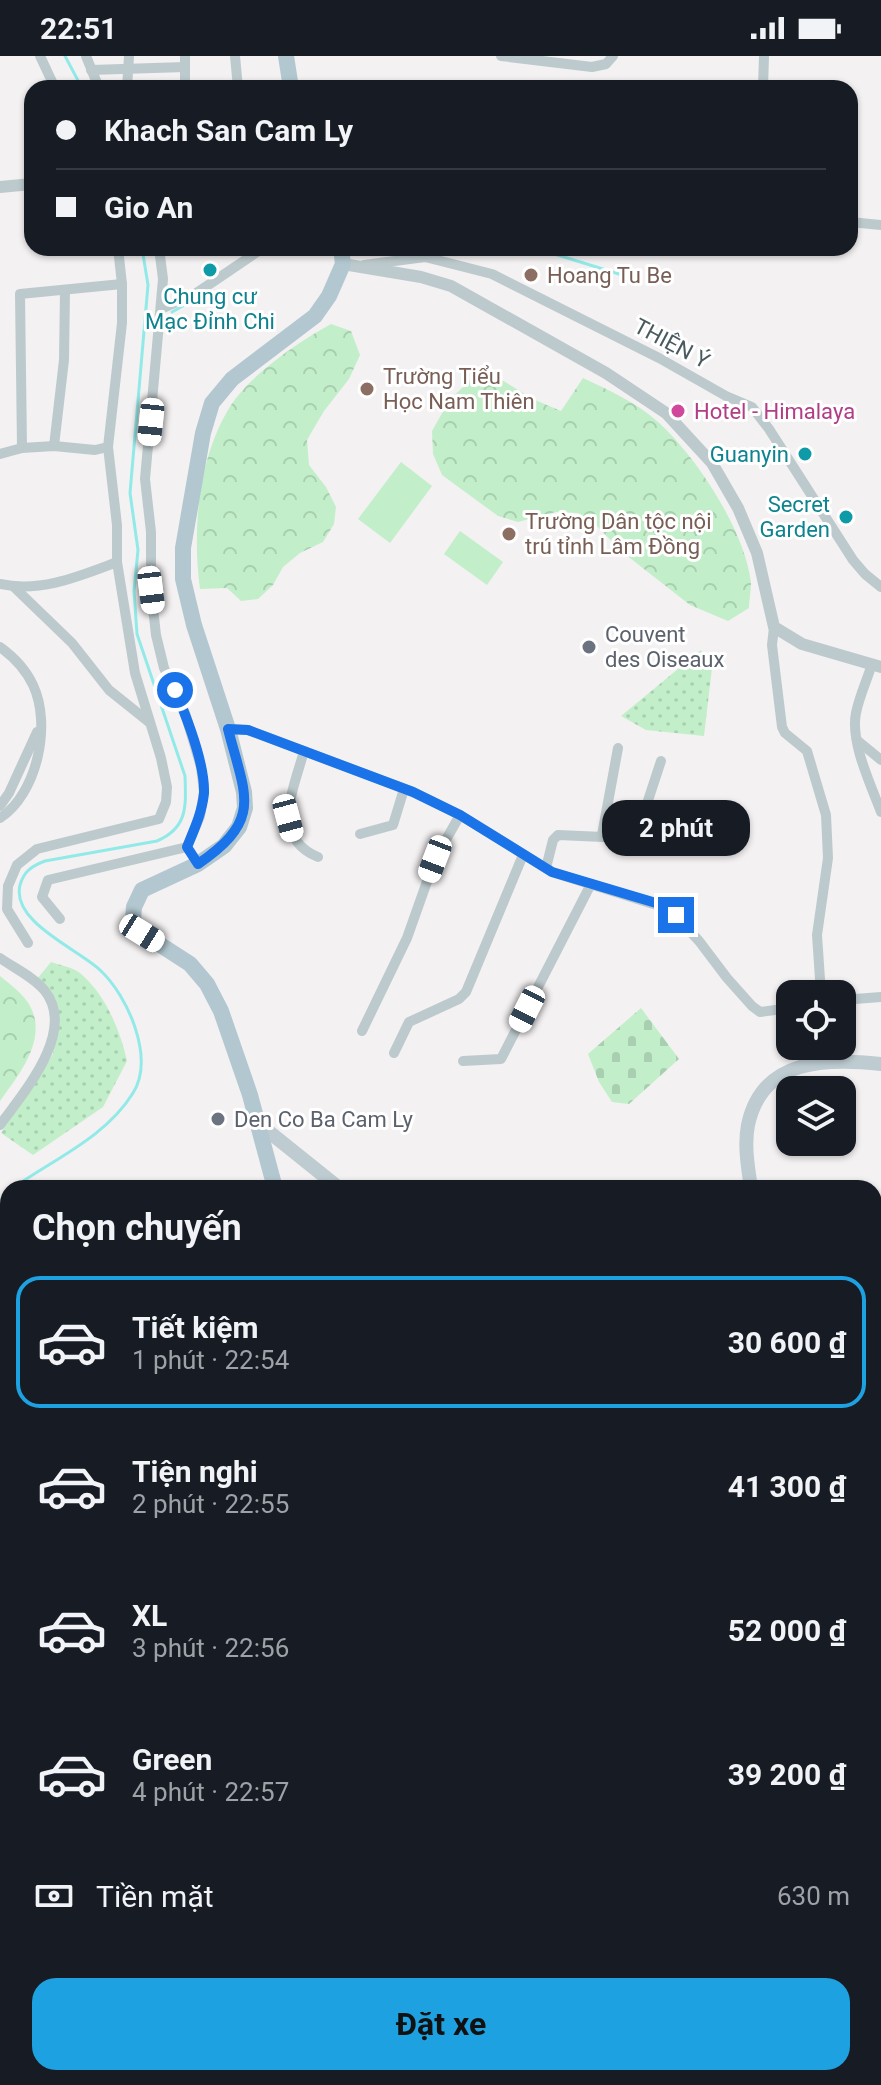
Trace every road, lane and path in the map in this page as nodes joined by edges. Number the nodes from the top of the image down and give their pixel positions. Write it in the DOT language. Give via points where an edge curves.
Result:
graph roads {
  1 [pos="40,56"];
  2 [pos="86,56"];
  3 [pos="129,56"];
  4 [pos="235,56"];
  5 [pos="286,56"];
  6 [pos="501,56"];
  7 [pos="613,56"];
  8 [pos="764,56"];
  9 [pos="185,62"];
  10 [pos="129,69"];
  11 [pos="91,70"];
  12 [pos="51,80"];
  13 [pos="95,80"];
  14 [pos="128,80"];
  15 [pos="237,80"];
  16 [pos="290,80"];
  17 [pos="763,80"];
  18 [pos="24,185"];
  19 [pos="0,187"];
  20 [pos="858,223"];
  21 [pos="881,225"];
  22 [pos="119,256"];
  23 [pos="160,256"];
  24 [pos="251,256"];
  25 [pos="342,256"];
  26 [pos="362,266"];
  27 [pos="122,284"];
  28 [pos="65,290"];
  29 [pos="161,309"];
  30 [pos="54,446"];
  31 [pos="108,447"];
  32 [pos="22,448"];
  33 [pos="0,454"];
  34 [pos="117,562"];
  35 [pos="0,584"];
  36 [pos="881,587"];
  37 [pos="15,588"];
  38 [pos="774,627"];
  39 [pos="0,647"];
  40 [pos="877,666"];
  41 [pos="150,723"];
  42 [pos="40,727"];
  43 [pos="228,729"];
  44 [pos="858,740"];
  45 [pos="618,748"];
  46 [pos="304,751"];
  47 [pos="881,760"];
  48 [pos="661,761"];
  49 [pos="404,789"];
  50 [pos="0,806"];
  51 [pos="881,812"];
  52 [pos="460,815"];
  53 [pos="0,818"];
  54 [pos="360,834"];
  55 [pos="602,835"];
  56 [pos="635,840"];
  57 [pos="187,847"];
  58 [pos="670,849"];
  59 [pos="523,855"];
  60 [pos="318,857"];
  61 [pos="198,864"];
  62 [pos="546,868"];
  63 [pos="591,884"];
  64 [pos="60,919"];
  65 [pos="28,943"];
  66 [pos="0,958"];
  67 [pos="820,980"];
  68 [pos="881,997"];
  69 [pos="856,999"];
  70 [pos="776,1010"];
  71 [pos="362,1031"];
  72 [pos="394,1053"];
  73 [pos="463,1061"];
  74 [pos="881,1064"];
  75 [pos="258,1123"];
  76 [pos="0,1125"];
  77 [pos="273,1180"];
  78 [pos="329,1180"];
  79 [pos="751,1180"];
  1 -- 12 [label="street"];
  2 -- 11 [label="street"];
  3 -- 10 [label="street"];
  4 -- 15 [label="street"];
  5 -- 16 [label="main road"];
  6 -- 7 [label="street" via="592,67"];
  8 -- 17 [label="street"];
  9 -- 10 [label="street"];
  10 -- 11 [label="street"];
  10 -- 14 [label="street"];
  11 -- 13 [label="street"];
  18 -- 19 [label="street"];
  20 -- 21 [label="street"];
  22 -- 27 [label="street"];
  23 -- 29 [label="street"];
  24 -- 29 [label="street" via="195,294"];
  25 -- 26 [label="street"];
  25 -- 43 [label="main road" via="329,296 315,316 232,379 212,403 203,433 183,548 183,579"];
  26 -- 36 [label="street, THIỆN Ý" via="425,257 492,274 752,407 853,560"];
  26 -- 38 [label="street" via="451,286 666,413 712,463 738,508 759,561"];
  27 -- 28 [label="street"];
  27 -- 31 [label="street"];
  28 -- 30 [label="street"];
  28 -- 32 [label="street" via="20,294"];
  29 -- 57 [label="street" via="145,479 156,635 164,668 185,713 204,792"];
  30 -- 31 [label="street"];
  30 -- 32 [label="street"];
  31 -- 34 [label="street"];
  32 -- 33 [label="street"];
  34 -- 37 [label="street" via="55,583"];
  34 -- 41 [label="street" via="135,673"];
  35 -- 37 [label="street"];
  37 -- 41 [label="street" via="72,643 109,690"];
  38 -- 40 [label="street" via="802,644"];
  38 -- 67 [label="street" via="782,727 807,751 826,815 828,858 817,935"];
  39 -- 42 [label="street" via="34,686"];
  40 -- 44 [label="street" via="856,714"];
  41 -- 65 [label="street" via="167,787 159,819 37,849 17,865 8,886 7,909"];
  42 -- 50 [label="street"];
  42 -- 53 [label="street" via="33,772 23,794"];
  43 -- 46 [label="street" via="248,730"];
  43 -- 61 [label="main road" via="245,808 224,846"];
  44 -- 47 [label="street"];
  44 -- 51 [label="street"];
  45 -- 55 [label="street"];
  46 -- 49 [label="street"];
  46 -- 60 [label="street" via="288,818 304,851"];
  48 -- 56 [label="street"];
  49 -- 52 [label="street"];
  49 -- 54 [label="street" via="393,825"];
  52 -- 59 [label="street"];
  52 -- 71 [label="street" via="435,859 407,938"];
  55 -- 56 [label="street"];
  55 -- 62 [label="street" via="558,835"];
  56 -- 58 [label="street"];
  57 -- 61 [label="street"];
  57 -- 64 [label="street" via="48,880 42,897"];
  59 -- 62 [label="street"];
  59 -- 72 [label="street" via="466,992 409,1022"];
  61 -- 75 [label="main road" via="142,890 133,919 142,933 190,964 207,984"];
  62 -- 63 [label="street"];
  63 -- 70 [label="street" via="669,909 752,1006 760,1012"];
  63 -- 73 [label="street" via="501,1059"];
  66 -- 76 [label="street" via="47,993 54,1030 48,1053"];
  68 -- 69 [label="street"];
  74 -- 79 [label="main road" via="816,1062 769,1084 748,1125"];
  75 -- 77 [label="main road"];
  75 -- 78 [label="main road"];
}
